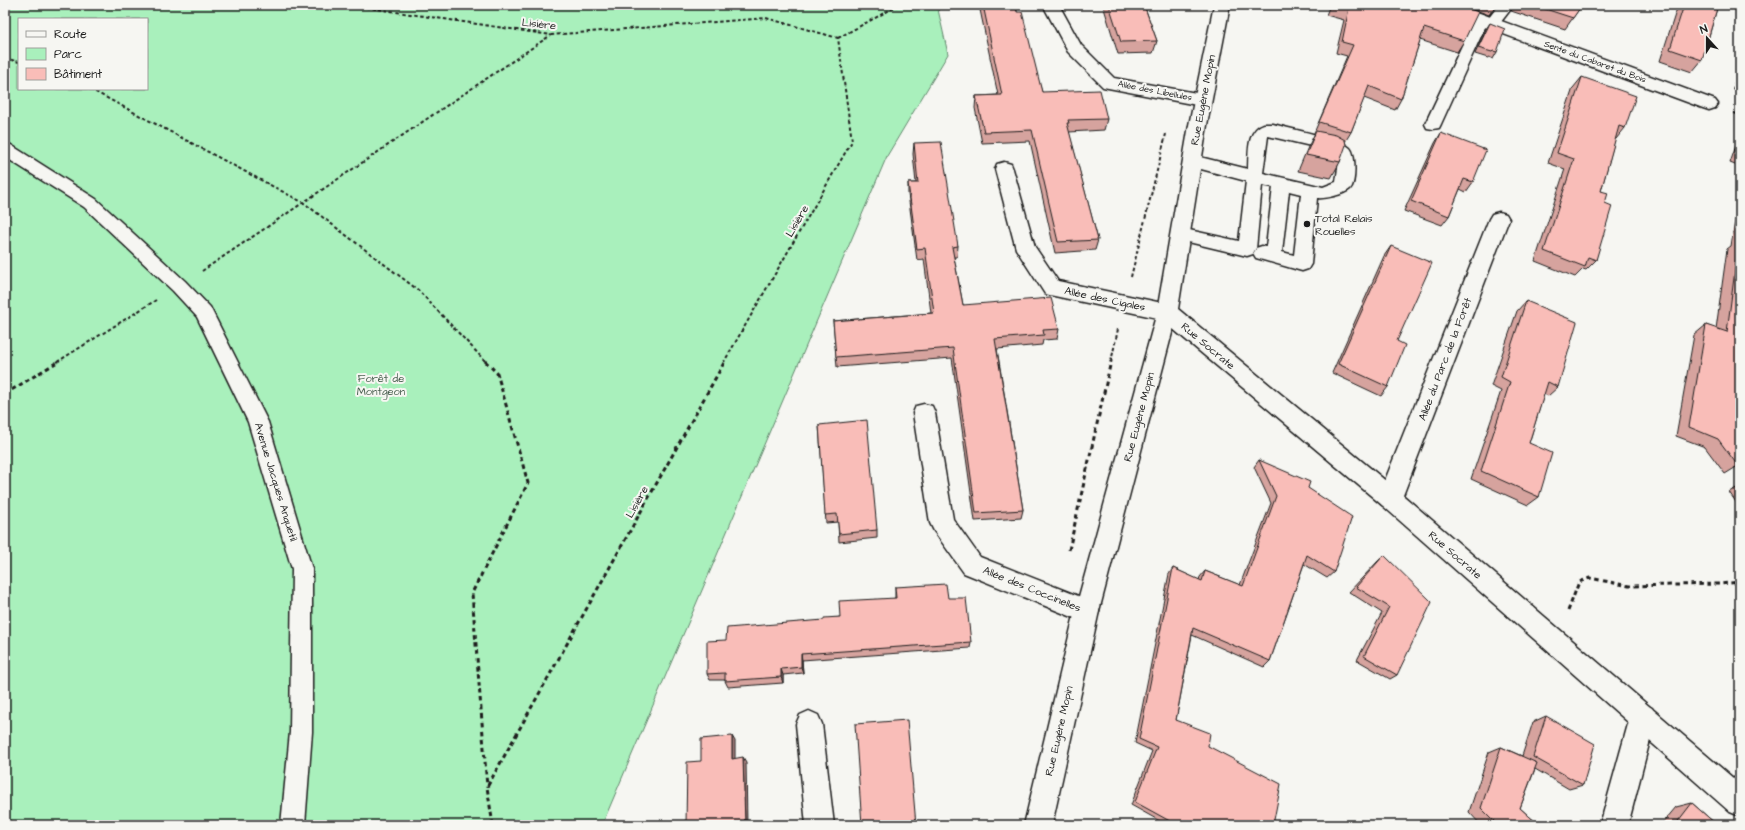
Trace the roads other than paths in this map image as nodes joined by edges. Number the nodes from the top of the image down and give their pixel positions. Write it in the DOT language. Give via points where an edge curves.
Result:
graph roads {
  1 [pos="1051,5"];
  2 [pos="1222,5"];
  3 [pos="1442,5"];
  4 [pos="1507,5"];
  5 [pos="1487,22"];
  6 [pos="1202,100"];
  7 [pos="1709,104"];
  8 [pos="1433,124"];
  9 [pos="5,149"];
  10 [pos="1192,161"];
  11 [pos="1004,169"];
  12 [pos="1255,177"];
  13 [pos="1282,184"];
  14 [pos="1310,190"];
  15 [pos="1499,219"];
  16 [pos="1180,234"];
  17 [pos="1247,249"];
  18 [pos="1273,256"];
  19 [pos="1167,312"];
  20 [pos="924,413"];
  21 [pos="1390,498"];
  22 [pos="1087,611"];
  23 [pos="1643,717"];
  24 [pos="809,724"];
  25 [pos="1740,802"];
  26 [pos="293,825"];
  27 [pos="820,825"];
  28 [pos="1038,825"];
  29 [pos="1614,825"];
  1 -- 6 [label="street, Allée des Libellules" via="1074,48 1109,83"];
  2 -- 6 [label="street, Rue Eugène Mopin"];
  3 -- 5 [label="street, Sente du Cabaret du Bois"];
  4 -- 5 [label="lane"];
  5 -- 7 [label="street, Sente du Cabaret du Bois"];
  5 -- 8 [label="lane"];
  6 -- 10 [label="street, Rue Eugène Mopin"];
  9 -- 26 [label="lane, Avenue Jacques Anquetil" via="90,203 204,312 258,422 302,569 301,732"];
  10 -- 12 [label="lane"];
  10 -- 16 [label="street, Rue Eugène Mopin"];
  11 -- 19 [label="street, Allée des Cigales" via="1026,248 1052,288"];
  12 -- 13 [label="lane"];
  12 -- 14 [label="lane" via="1259,135 1264,130 1273,130 1333,146 1344,152 1347,160 1344,185 1324,193"];
  12 -- 17 [label="lane"];
  13 -- 14 [label="lane"];
  13 -- 18 [label="lane"];
  14 -- 18 [label="lane" via="1302,264"];
  15 -- 21 [label="street, Allée du Parc de la Forêt"];
  16 -- 17 [label="lane"];
  16 -- 19 [label="street, Rue Eugène Mopin"];
  17 -- 18 [label="lane"];
  19 -- 21 [label="street, Rue Socrate"];
  19 -- 22 [label="street, Rue Eugène Mopin"];
  20 -- 22 [label="street, Allée des Coccinelles" via="942,523 972,565"];
  21 -- 23 [label="street, Rue Socrate"];
  22 -- 28 [label="street, Rue Eugène Mopin"];
  23 -- 25 [label="street, Rue Socrate"];
  23 -- 29 [label="street"];
  24 -- 27 [label="street"];
}
